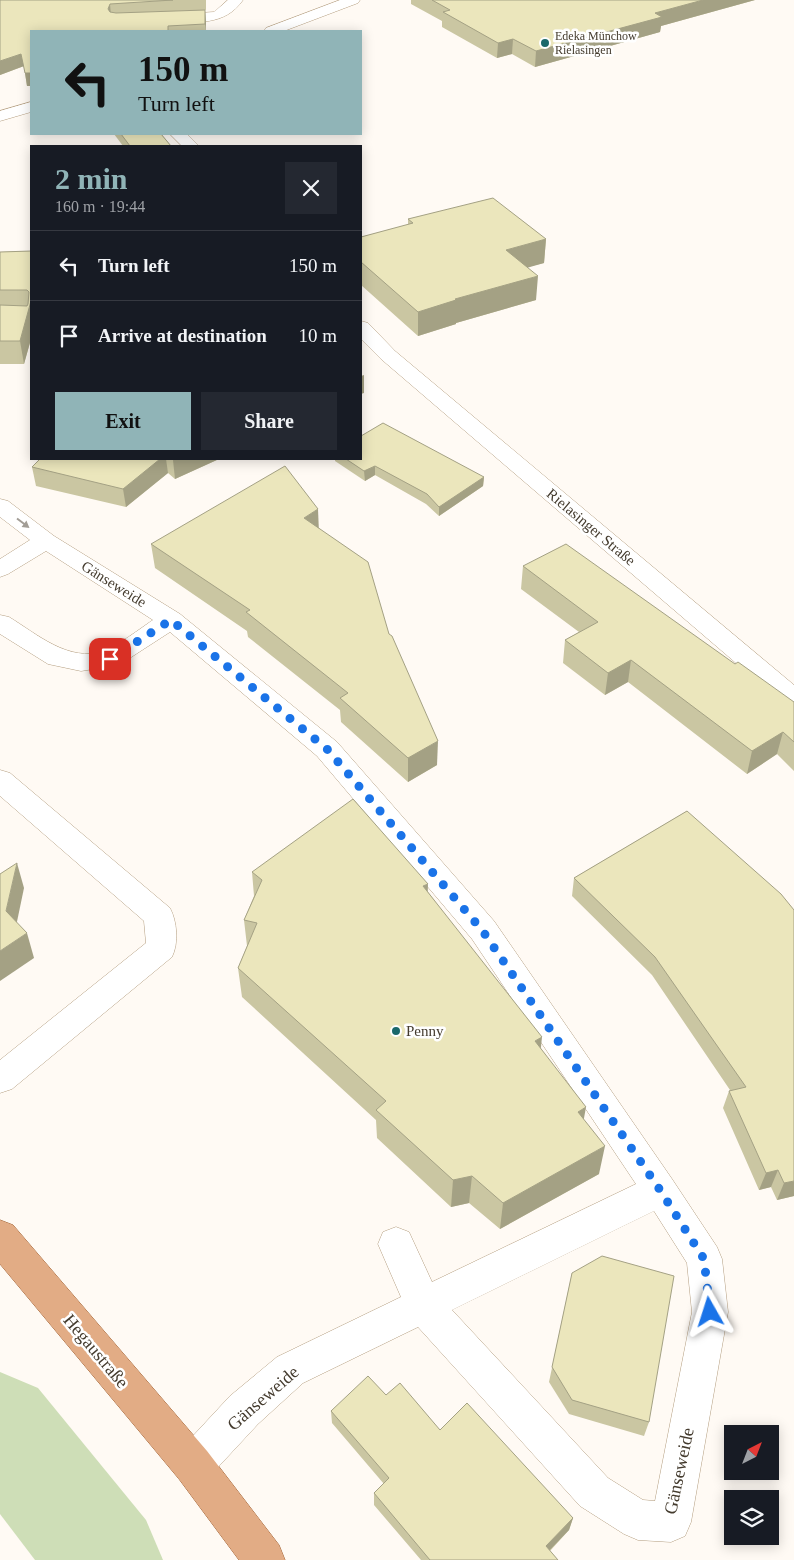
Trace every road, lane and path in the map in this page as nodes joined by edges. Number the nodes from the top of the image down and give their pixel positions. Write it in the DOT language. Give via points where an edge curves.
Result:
graph roads {
  1 [pos="236,0"];
  2 [pos="352,0"];
  3 [pos="156,20"];
  4 [pos="274,30"];
  5 [pos="30,107"];
  6 [pos="0,116"];
  7 [pos="179,135"];
  8 [pos="190,145"];
  9 [pos="362,328"];
  10 [pos="362,351"];
  11 [pos="388,355"];
  12 [pos="0,506"];
  13 [pos="46,541"];
  14 [pos="0,569"];
  15 [pos="171,620"];
  16 [pos="0,623"];
  17 [pos="794,699"];
  18 [pos="0,780"];
  19 [pos="0,1079"];
  20 [pos="660,1190"];
  21 [pos="0,1237"];
  22 [pos="396,1244"];
  23 [pos="424,1306"];
  24 [pos="192,1465"];
  25 [pos="264,1560"];
  1 -- 3 [label="street" via="217,16"];
  2 -- 4 [label="street"];
  5 -- 6 [label="street"];
  7 -- 8 [label="street"];
  9 -- 11 [label="street, Rielasinger Straße"];
  10 -- 11 [label="street"];
  11 -- 17 [label="street, Rielasinger Straße"];
  12 -- 13 [label="street, Gänseweide, one-way"];
  13 -- 14 [label="street"];
  13 -- 15 [label="street, Gänseweide"];
  15 -- 16 [label="street" via="110,659 81,662 57,658"];
  15 -- 20 [label="street, Gänseweide" via="327,749 482,930"];
  18 -- 19 [label="street" via="160,916 161,948"];
  20 -- 23 [label="street, Gänseweide"];
  20 -- 23 [label="street, Gänseweide" via="704,1259 710,1312 671,1522 638,1520 594,1492"];
  21 -- 24 [label="main road, Hegaustraße"];
  22 -- 23 [label="street"];
  23 -- 24 [label="street, Gänseweide" via="290,1370 244,1410"];
  24 -- 25 [label="main road, Hegaustraße"];
}
